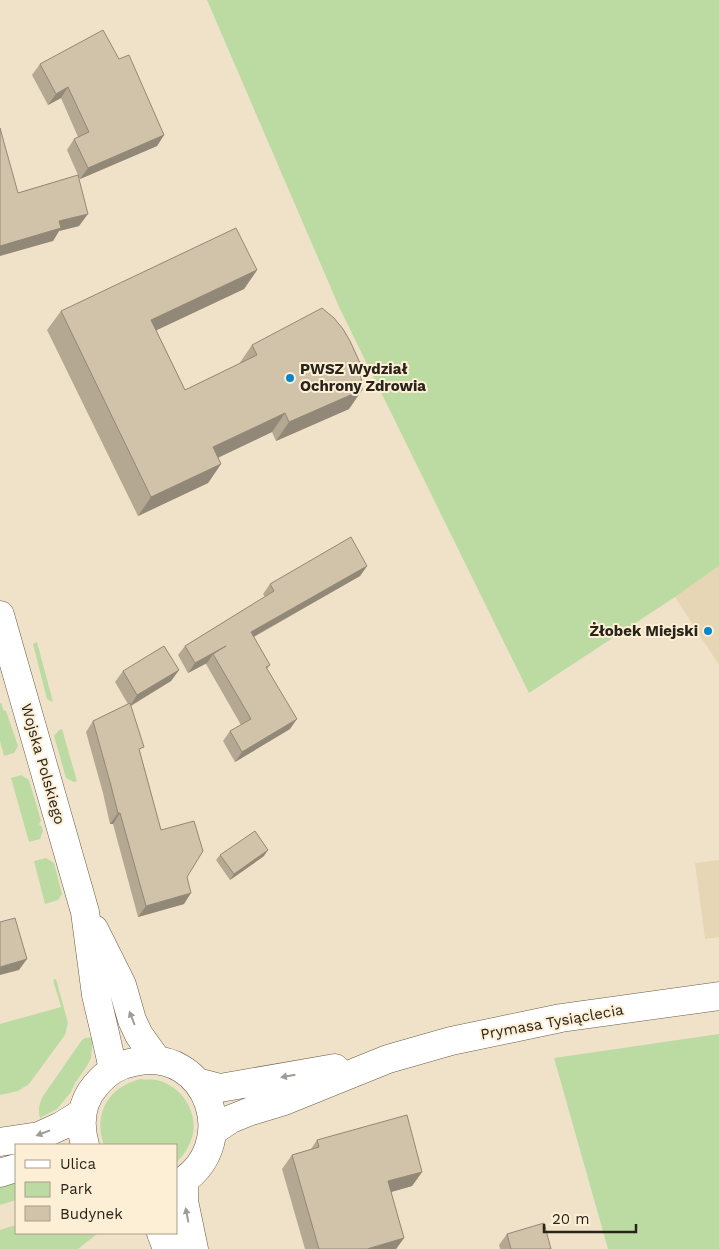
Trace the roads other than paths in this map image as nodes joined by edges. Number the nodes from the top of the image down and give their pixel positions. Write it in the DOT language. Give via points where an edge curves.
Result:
graph roads {
  1 [pos="0,616"];
  2 [pos="86,912"];
  3 [pos="719,996"];
  4 [pos="388,1059"];
  5 [pos="157,1060"];
  6 [pos="113,1069"];
  7 [pos="197,1082"];
  8 [pos="82,1113"];
  9 [pos="213,1131"];
  10 [pos="0,1142"];
  11 [pos="85,1144"];
  12 [pos="15,1168"];
  13 [pos="0,1173"];
  14 [pos="180,1183"];
  15 [pos="161,1234"];
  16 [pos="167,1249"];
  17 [pos="194,1249"];
  1 -- 2 [label="main road, Wojska Polskiego"];
  5 -- 2 [label="main road, Wojska Polskiego, one-way" via="139,1035 122,985"];
  2 -- 6 [label="main road, Wojska Polskiego" via="96,995"];
  3 -- 4 [label="main road, Prymasa Tysiąclecia" via="561,1018 451,1041"];
  4 -- 7 [label="main road, Prymasa Tysiąclecia, one-way" via="220,1088"];
  4 -- 9 [label="main road, Prymasa Tysiąclecia" via="284,1101 251,1110"];
  5 -- 6 [label="main road" via="145,1059"];
  5 -- 7 [label="main road" via="179,1067"];
  6 -- 8 [label="main road" via="91,1090"];
  7 -- 9 [label="main road" via="210,1104"];
  8 -- 10 [label="main road, one-way" via="39,1136"];
  8 -- 11 [label="main road"];
  9 -- 14 [label="main road" via="205,1158"];
  12 -- 13 [label="main road"];
  17 -- 14 [label="main road, one-way"];
  15 -- 16 [label="main road"];
}
